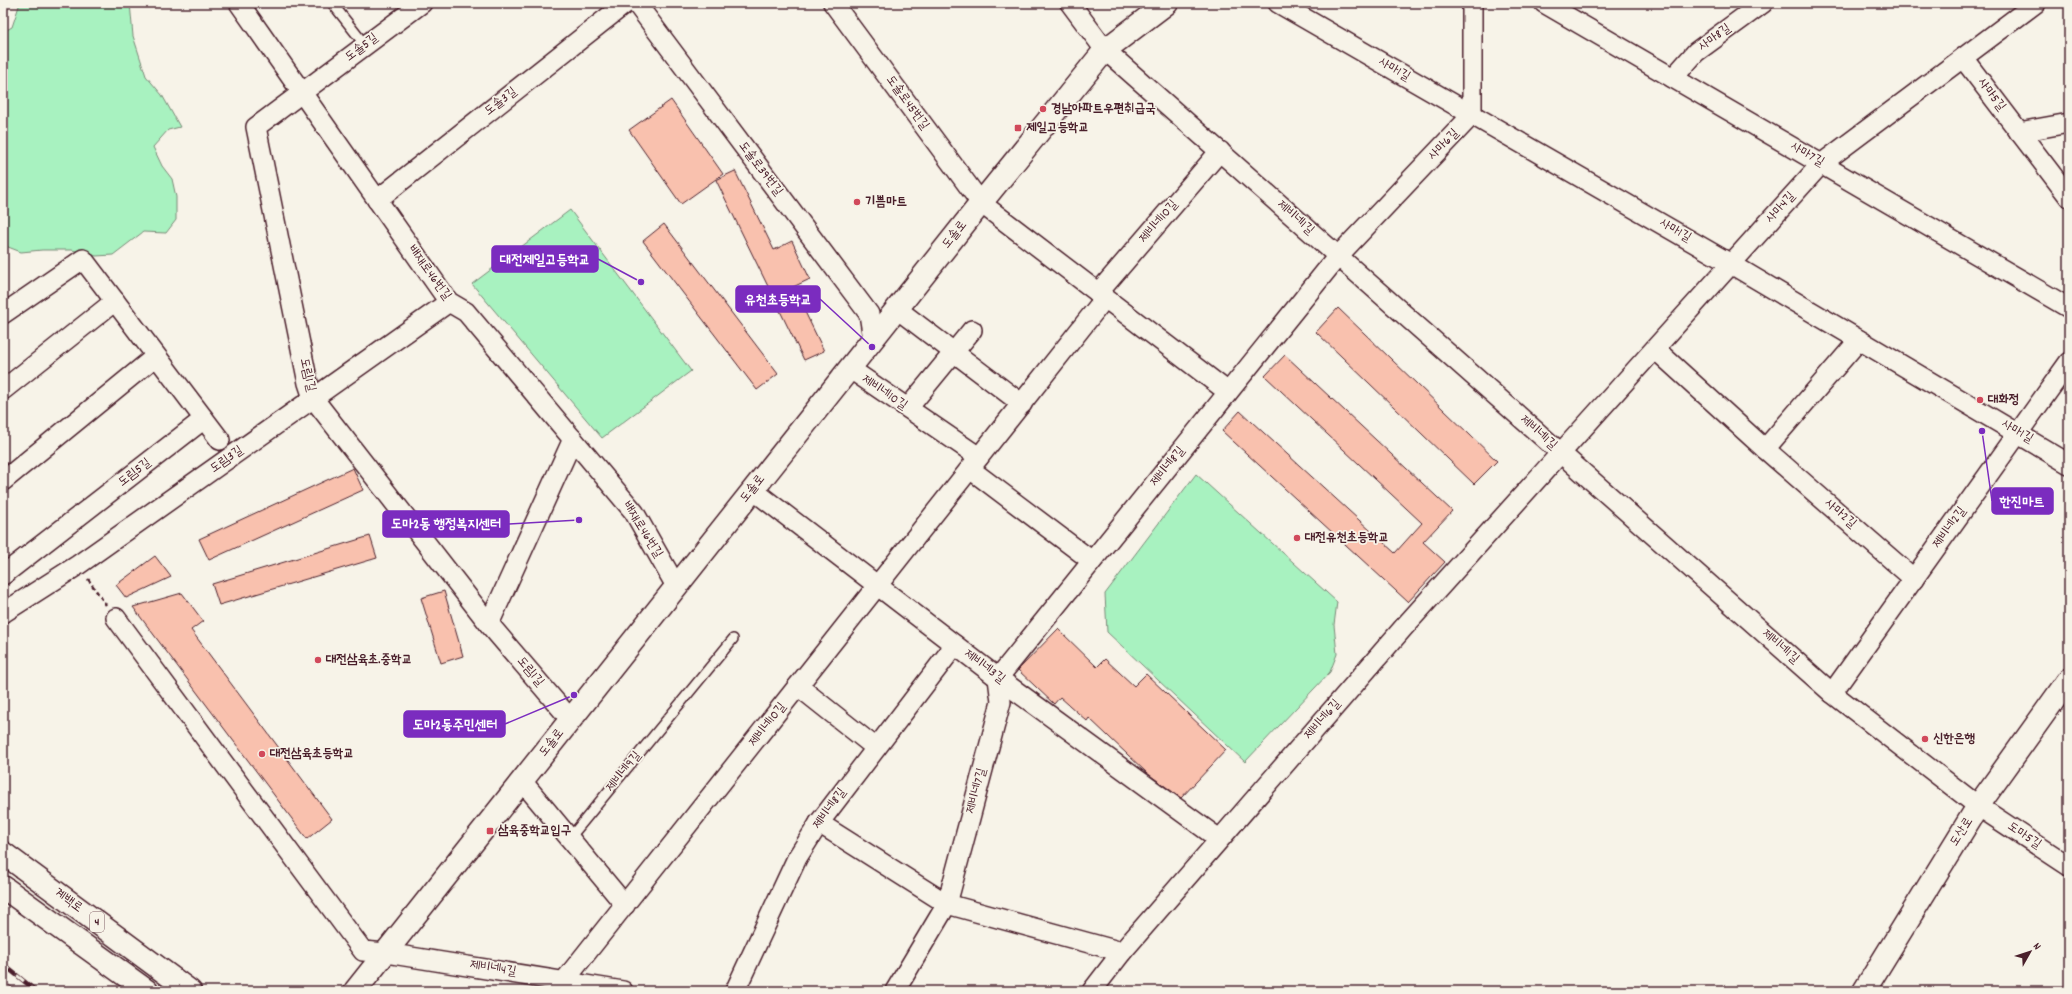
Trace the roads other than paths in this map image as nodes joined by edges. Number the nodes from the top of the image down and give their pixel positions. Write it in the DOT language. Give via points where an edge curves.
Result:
graph roads {
  1 [pos="239,3"];
  2 [pos="332,3"];
  3 [pos="422,3"];
  4 [pos="626,3"];
  5 [pos="636,3"];
  6 [pos="833,3"];
  7 [pos="1070,3"];
  8 [pos="1167,3"];
  9 [pos="1278,3"];
  10 [pos="1472,3"];
  11 [pos="1544,3"];
  12 [pos="2036,3"];
  13 [pos="1752,6"];
  14 [pos="365,45"];
  15 [pos="1105,50"];
  16 [pos="1963,58"];
  17 [pos="1673,78"];
  18 [pos="302,92"];
  19 [pos="1472,115"];
  20 [pos="2069,123"];
  21 [pos="2019,132"];
  22 [pos="1220,151"];
  23 [pos="1821,164"];
  24 [pos="2069,197"];
  25 [pos="377,200"];
  26 [pos="981,203"];
  27 [pos="1338,256"];
  28 [pos="1731,264"];
  29 [pos="1101,295"];
  30 [pos="115,301"];
  31 [pos="449,302"];
  32 [pos="2069,308"];
  33 [pos="896,309"];
  34 [pos="3,314"];
  35 [pos="972,330"];
  36 [pos="873,339"];
  37 [pos="1859,340"];
  38 [pos="1655,349"];
  39 [pos="954,351"];
  40 [pos="156,356"];
  41 [pos="2069,362"];
  42 [pos="849,368"];
  43 [pos="3,390"];
  44 [pos="1228,392"];
  45 [pos="313,398"];
  46 [pos="1022,404"];
  47 [pos="908,408"];
  48 [pos="204,419"];
  49 [pos="2018,433"];
  50 [pos="220,440"];
  51 [pos="573,440"];
  52 [pos="1765,449"];
  53 [pos="1561,454"];
  54 [pos="974,463"];
  55 [pos="2069,464"];
  56 [pos="3,481"];
  57 [pos="753,490"];
  58 [pos="1092,561"];
  59 [pos="3,575"];
  60 [pos="1914,579"];
  61 [pos="676,586"];
  62 [pos="878,586"];
  63 [pos="4,607"];
  64 [pos="116,618"];
  65 [pos="489,624"];
  66 [pos="733,638"];
  67 [pos="955,645"];
  68 [pos="998,678"];
  69 [pos="2069,679"];
  70 [pos="798,686"];
  71 [pos="1832,693"];
  72 [pos="571,720"];
  73 [pos="876,748"];
  74 [pos="522,781"];
  75 [pos="1978,806"];
  76 [pos="819,823"];
  77 [pos="569,839"];
  78 [pos="1219,839"];
  79 [pos="3,853"];
  80 [pos="2069,866"];
  81 [pos="3,887"];
  82 [pos="947,904"];
  83 [pos="625,905"];
  84 [pos="1122,952"];
  85 [pos="386,953"];
  86 [pos="565,980"];
  87 [pos="147,991"];
  88 [pos="190,991"];
  89 [pos="355,991"];
  90 [pos="623,991"];
  91 [pos="735,991"];
  92 [pos="895,991"];
  93 [pos="1092,991"];
  94 [pos="1864,991"];
  1 -- 18 [label="street, 배재로46번길"];
  2 -- 14 [label="lane"];
  3 -- 14 [label="street, 도솔5길"];
  4 -- 25 [label="street, 도솔3길"];
  5 -- 36 [label="street, 도솔로39번길" via="869,314"];
  6 -- 26 [label="street, 도솔로45번길"];
  7 -- 15 [label="street, 제비네1길"];
  8 -- 15 [label="street, 도솔로"];
  9 -- 19 [label="street, 사마1길"];
  10 -- 19 [label="street"];
  11 -- 17 [label="street, 사마7길"];
  12 -- 16 [label="street, 사마4길"];
  13 -- 17 [label="street, 사마8길" via="1696,52"];
  14 -- 18 [label="street, 도솔5길"];
  15 -- 22 [label="street, 제비네1길"];
  15 -- 26 [label="street, 도솔로"];
  16 -- 21 [label="street, 사마5길"];
  16 -- 23 [label="street, 사마4길"];
  17 -- 23 [label="street, 사마7길"];
  18 -- 25 [label="street, 배재로46번길"];
  18 -- 45 [label="street, 도림1길" via="256,127 308,384"];
  19 -- 27 [label="street, 사마6길"];
  19 -- 28 [label="street, 사마1길"];
  20 -- 21 [label="street"];
  21 -- 24 [label="street, 사마5길"];
  22 -- 27 [label="street, 제비네1길"];
  22 -- 29 [label="street, 제비네10길"];
  23 -- 28 [label="street, 사마4길"];
  23 -- 32 [label="street, 사마7길"];
  25 -- 31 [label="street, 배재로46번길"];
  26 -- 29 [label="street"];
  26 -- 33 [label="street, 도솔로"];
  27 -- 44 [label="street, 제비네8길"];
  27 -- 53 [label="street, 제비네1길"];
  28 -- 37 [label="street, 사마1길"];
  28 -- 38 [label="street, 사마4길"];
  29 -- 44 [label="street"];
  29 -- 46 [label="street, 제비네10길"];
  30 -- 34 [label="street" via="83,259"];
  30 -- 40 [label="street"];
  30 -- 43 [label="street"];
  31 -- 45 [label="street, 도림3길"];
  31 -- 51 [label="street, 배재로46번길" via="466,312"];
  33 -- 36 [label="street, 도솔로"];
  33 -- 39 [label="street"];
  35 -- 39 [label="street"];
  36 -- 42 [label="street, 도솔로"];
  37 -- 49 [label="street, 사마1길"];
  37 -- 52 [label="street"];
  38 -- 52 [label="street, 사마2길"];
  38 -- 53 [label="street, 사마4길"];
  39 -- 46 [label="street"];
  39 -- 47 [label="street"];
  40 -- 48 [label="street"];
  40 -- 56 [label="street"];
  41 -- 49 [label="street, 제비네2길"];
  42 -- 47 [label="street, 제비네10길"];
  42 -- 57 [label="street, 도솔로"];
  44 -- 58 [label="street, 제비네8길"];
  45 -- 63 [label="street, 도림3길" via="78,565"];
  45 -- 65 [label="street, 도림1길"];
  46 -- 54 [label="street, 제비네10길"];
  47 -- 54 [label="street, 제비네10길"];
  48 -- 50 [label="street"];
  48 -- 59 [label="street, 도림5길"];
  49 -- 55 [label="street, 사마1길"];
  49 -- 60 [label="street, 제비네2길"];
  51 -- 61 [label="street, 배재로46번길" via="634,512"];
  51 -- 65 [label="street"];
  52 -- 60 [label="street, 사마2길"];
  53 -- 71 [label="street, 제비네1길"];
  53 -- 78 [label="street, 제비네6길" via="1404,627"];
  54 -- 58 [label="street, 제비네10길"];
  54 -- 62 [label="street, 제비네10길"];
  57 -- 61 [label="street, 도솔로"];
  57 -- 62 [label="street, 제비네3길"];
  58 -- 68 [label="street, 제비네8길"];
  60 -- 71 [label="street, 제비네2길"];
  61 -- 72 [label="street, 도솔로"];
  62 -- 67 [label="street, 제비네3길"];
  62 -- 70 [label="street, 제비네10길"];
  64 -- 85 [label="street, 제비네4길" via="357,944 364,951"];
  65 -- 72 [label="street, 도림1길"];
  66 -- 77 [label="lane, 제비네9길"];
  67 -- 68 [label="street, 제비네3길"];
  67 -- 73 [label="street, 제비네8길"];
  68 -- 78 [label="street, 제비네3길"];
  68 -- 82 [label="street, 제비네7길" via="1001,702"];
  69 -- 75 [label="street, 도산로"];
  70 -- 73 [label="street"];
  70 -- 83 [label="street, 제비네10길"];
  71 -- 75 [label="street, 제비네1길"];
  72 -- 74 [label="street, 도솔로"];
  73 -- 76 [label="street, 제비네8길"];
  74 -- 77 [label="street"];
  74 -- 85 [label="street, 도솔로"];
  75 -- 80 [label="street, 도마5길"];
  75 -- 94 [label="street, 도산로"];
  76 -- 82 [label="street"];
  76 -- 91 [label="street, 제비네8길" via="797,858"];
  77 -- 83 [label="street"];
  78 -- 84 [label="street, 제비네6길"];
  79 -- 88 [label="street, 계백로 / 4"];
  81 -- 87 [label="street, 계백로 / 4"];
  82 -- 84 [label="street"];
  82 -- 92 [label="street, 제비네7길"];
  83 -- 86 [label="street, 제비네10길"];
  84 -- 93 [label="street, 제비네6길"];
  85 -- 86 [label="street, 제비네4길"];
  85 -- 89 [label="street, 도솔로"];
  86 -- 90 [label="street, 제비네4길"];
}
